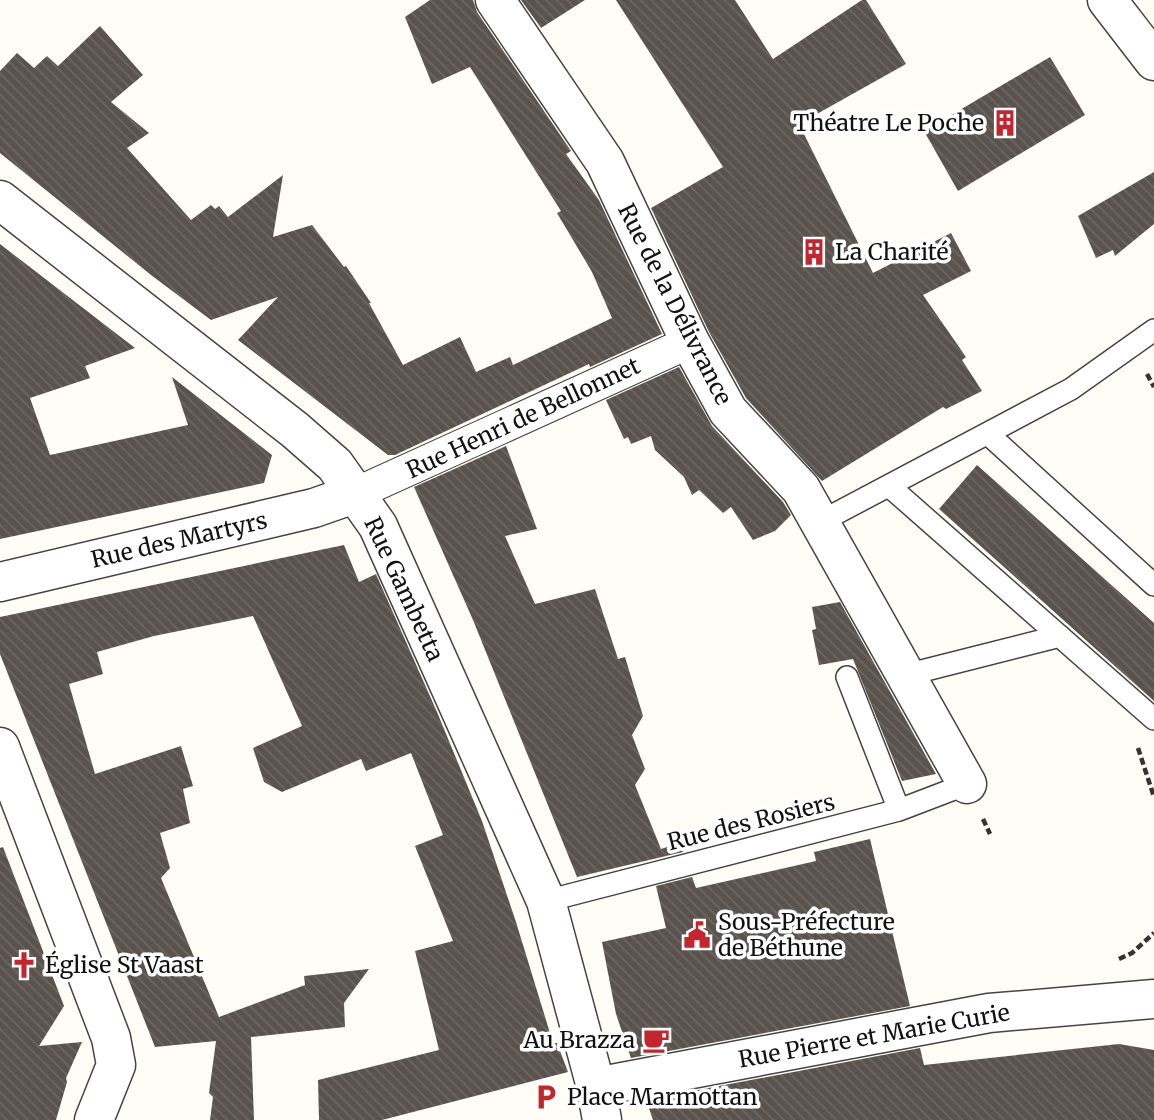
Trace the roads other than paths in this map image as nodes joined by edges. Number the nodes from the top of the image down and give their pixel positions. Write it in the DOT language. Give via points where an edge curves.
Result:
graph roads {
  1 [pos="495,0"];
  2 [pos="1107,0"];
  3 [pos="1154,61"];
  4 [pos="0,201"];
  5 [pos="1154,330"];
  6 [pos="690,342"];
  7 [pos="988,434"];
  8 [pos="888,486"];
  9 [pos="357,493"];
  10 [pos="820,522"];
  11 [pos="0,582"];
  12 [pos="1154,585"];
  13 [pos="1060,636"];
  14 [pos="906,675"];
  15 [pos="847,677"];
  16 [pos="1154,719"];
  17 [pos="0,747"];
  18 [pos="967,784"];
  19 [pos="899,810"];
  20 [pos="546,901"];
  21 [pos="1154,999"];
  22 [pos="599,1104"];
  23 [pos="94,1120"];
  1 -- 6 [label="street, Rue de la Délivrance" via="605,162"];
  2 -- 3 [label="street"];
  4 -- 9 [label="street, Rue Gambetta" via="295,430 335,465"];
  5 -- 7 [label="lane" via="1071,389"];
  6 -- 9 [label="street, Rue Henri de Bellonnet"];
  6 -- 10 [label="street, Rue de la Délivrance" via="727,411 802,489"];
  7 -- 8 [label="lane"];
  7 -- 12 [label="lane"];
  8 -- 10 [label="lane"];
  8 -- 13 [label="lane"];
  9 -- 11 [label="street, Rue des Martyrs" via="314,508"];
  9 -- 20 [label="street, Rue Gambetta" via="378,526"];
  10 -- 14 [label="street, Rue de la Délivrance"];
  13 -- 14 [label="lane"];
  13 -- 16 [label="lane"];
  14 -- 18 [label="street, Rue de la Délivrance"];
  15 -- 19 [label="lane"];
  17 -- 23 [label="street" via="111,1038 116,1065"];
  18 -- 19 [label="lane, Rue des Rosiers"];
  19 -- 20 [label="lane, Rue des Rosiers"];
  20 -- 22 [label="street, Rue Gambetta"];
  21 -- 22 [label="street, Rue Pierre et Marie Curie" via="989,1013"];
}
